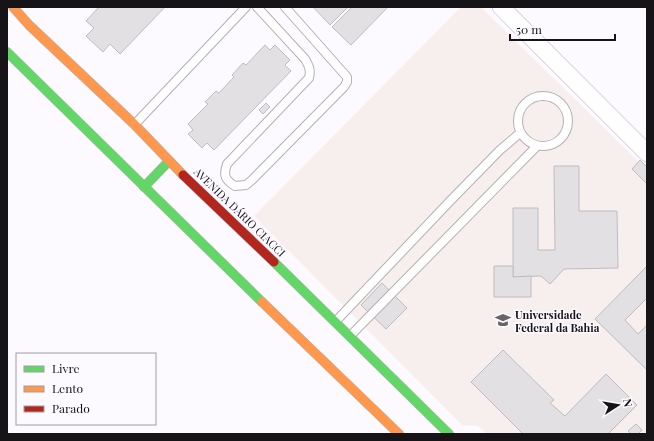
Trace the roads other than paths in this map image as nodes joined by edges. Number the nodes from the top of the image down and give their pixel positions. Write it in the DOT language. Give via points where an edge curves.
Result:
graph roads {
  1 [pos="13,7"];
  2 [pos="246,7"];
  3 [pos="257,7"];
  4 [pos="285,7"];
  5 [pos="501,7"];
  6 [pos="7,52"];
  7 [pos="134,124"];
  8 [pos="520,133"];
  9 [pos="537,146"];
  10 [pos="647,153"];
  11 [pos="170,161"];
  12 [pos="144,187"];
  13 [pos="335,321"];
  14 [pos="350,336"];
  15 [pos="399,434"];
  16 [pos="449,434"];
  1 -- 7 [label="street, AVENIDA DÁRIO CIACCI"];
  2 -- 7 [label="lane"];
  3 -- 4 [label="lane" via="305,59 310,72 309,78 227,164 226,178 235,186 246,185 252,180 347,82 347,77"];
  5 -- 10 [label="street"];
  6 -- 12 [label="street"];
  7 -- 11 [label="street, AVENIDA DÁRIO CIACCI"];
  8 -- 9 [label="lane" via="524,139"];
  8 -- 9 [label="lane" via="519,112 528,101 541,96 549,97 561,104 568,117 566,131 558,142 551,146"];
  8 -- 13 [label="lane" via="500,150"];
  9 -- 14 [label="lane"];
  11 -- 12 [label="street"];
  11 -- 13 [label="street, AVENIDA DÁRIO CIACCI"];
  12 -- 15 [label="street"];
  13 -- 14 [label="street, AVENIDA DÁRIO CIACCI"];
  14 -- 16 [label="street, AVENIDA DÁRIO CIACCI"];
}
